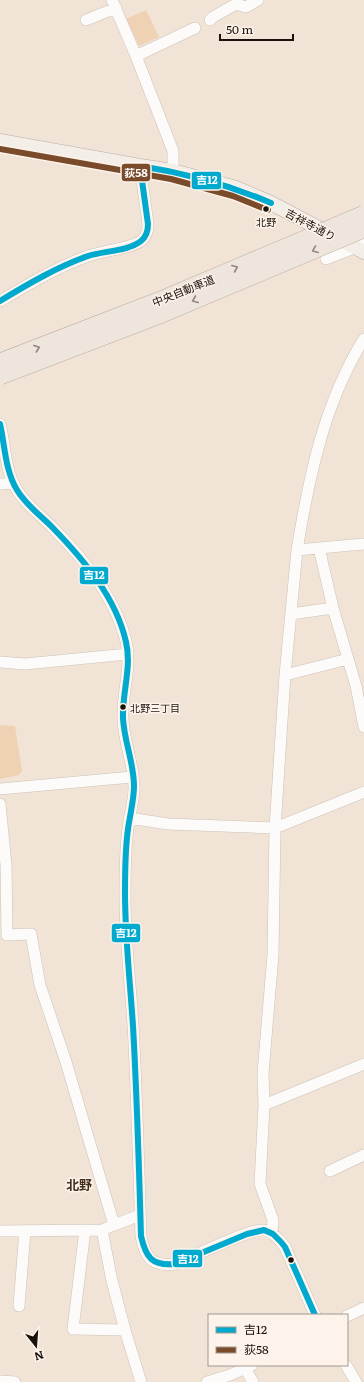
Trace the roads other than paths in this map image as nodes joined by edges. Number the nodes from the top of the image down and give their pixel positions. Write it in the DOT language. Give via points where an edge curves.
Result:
graph roads {
  1 [pos="258,0"];
  2 [pos="114,4"];
  3 [pos="86,20"];
  4 [pos="210,20"];
  5 [pos="195,28"];
  6 [pos="136,56"];
  7 [pos="0,142"];
  8 [pos="140,166"];
  9 [pos="173,171"];
  10 [pos="364,214"];
  11 [pos="364,229"];
  12 [pos="361,247"];
  13 [pos="326,259"];
  14 [pos="0,301"];
  15 [pos="364,339"];
  16 [pos="0,362"];
  17 [pos="0,376"];
  18 [pos="0,424"];
  19 [pos="13,483"];
  20 [pos="0,484"];
  21 [pos="364,544"];
  22 [pos="319,548"];
  23 [pos="297,550"];
  24 [pos="334,608"];
  25 [pos="291,614"];
  26 [pos="128,654"];
  27 [pos="348,659"];
  28 [pos="0,662"];
  29 [pos="285,675"];
  30 [pos="360,685"];
  31 [pos="364,727"];
  32 [pos="132,777"];
  33 [pos="0,789"];
  34 [pos="364,792"];
  35 [pos="0,804"];
  36 [pos="129,818"];
  37 [pos="275,828"];
  38 [pos="364,1064"];
  39 [pos="264,1105"];
  40 [pos="364,1155"];
  41 [pos="330,1170"];
  42 [pos="140,1215"];
  43 [pos="114,1225"];
  44 [pos="85,1230"];
  45 [pos="102,1230"];
  46 [pos="0,1231"];
  47 [pos="25,1231"];
  48 [pos="272,1233"];
  49 [pos="19,1306"];
  50 [pos="364,1308"];
  51 [pos="315,1314"];
  52 [pos="348,1316"];
  53 [pos="125,1330"];
  54 [pos="347,1366"];
  55 [pos="248,1367"];
  56 [pos="0,1381"];
  57 [pos="15,1382"];
  58 [pos="141,1382"];
  59 [pos="207,1382"];
  60 [pos="253,1382"];
  61 [pos="356,1382"];
  1 -- 4 [label="street" via="246,7 236,4"];
  2 -- 3 [label="street"];
  2 -- 6 [label="street"];
  5 -- 6 [label="street"];
  6 -- 9 [label="street" via="173,150"];
  7 -- 8 [label="main road, 吉祥寺通り"];
  8 -- 9 [label="main road, 吉祥寺通り"];
  8 -- 14 [label="street" via="148,224 141,241 68,264"];
  9 -- 12 [label="main road, 吉祥寺通り" via="236,188 271,202"];
  16 -- 10 [label="highway, 中央自動車道, one-way, bridge" via="158,301"];
  11 -- 17 [label="highway, 中央自動車道, one-way, bridge" via="162,314"];
  12 -- 13 [label="street"];
  15 -- 23 [label="street" via="335,395 318,448"];
  18 -- 19 [label="street" via="7,468"];
  19 -- 20 [label="street"];
  19 -- 26 [label="street" via="31,508 72,548 101,587 122,628"];
  21 -- 22 [label="street"];
  22 -- 23 [label="street"];
  22 -- 24 [label="street"];
  23 -- 25 [label="street"];
  24 -- 25 [label="street"];
  24 -- 27 [label="street"];
  25 -- 29 [label="street"];
  26 -- 28 [label="street" via="25,664"];
  26 -- 32 [label="street" via="123,722"];
  27 -- 29 [label="street"];
  27 -- 30 [label="street"];
  29 -- 37 [label="street"];
  30 -- 31 [label="street"];
  32 -- 33 [label="street"];
  32 -- 36 [label="street" via="134,790"];
  34 -- 37 [label="street"];
  35 -- 43 [label="street" via="6,865 7,935 31,934 40,985 66,1062"];
  36 -- 37 [label="street" via="168,824"];
  36 -- 42 [label="street" via="126,927 134,1041"];
  37 -- 39 [label="street" via="274,955 263,1072"];
  38 -- 39 [label="street"];
  39 -- 48 [label="street" via="260,1184 273,1220"];
  40 -- 41 [label="street"];
  42 -- 43 [label="street"];
  42 -- 48 [label="street" via="145,1253 148,1258 165,1266 249,1232 264,1230"];
  43 -- 45 [label="street"];
  44 -- 45 [label="street"];
  44 -- 47 [label="street"];
  44 -- 53 [label="street" via="73,1329"];
  45 -- 53 [label="street"];
  46 -- 47 [label="street"];
  47 -- 49 [label="street"];
  48 -- 51 [label="street" via="285,1247"];
  50 -- 52 [label="street"];
  53 -- 58 [label="street"];
  54 -- 61 [label="street"];
  55 -- 59 [label="street"];
  55 -- 60 [label="street"];
  56 -- 57 [label="street"];
}
